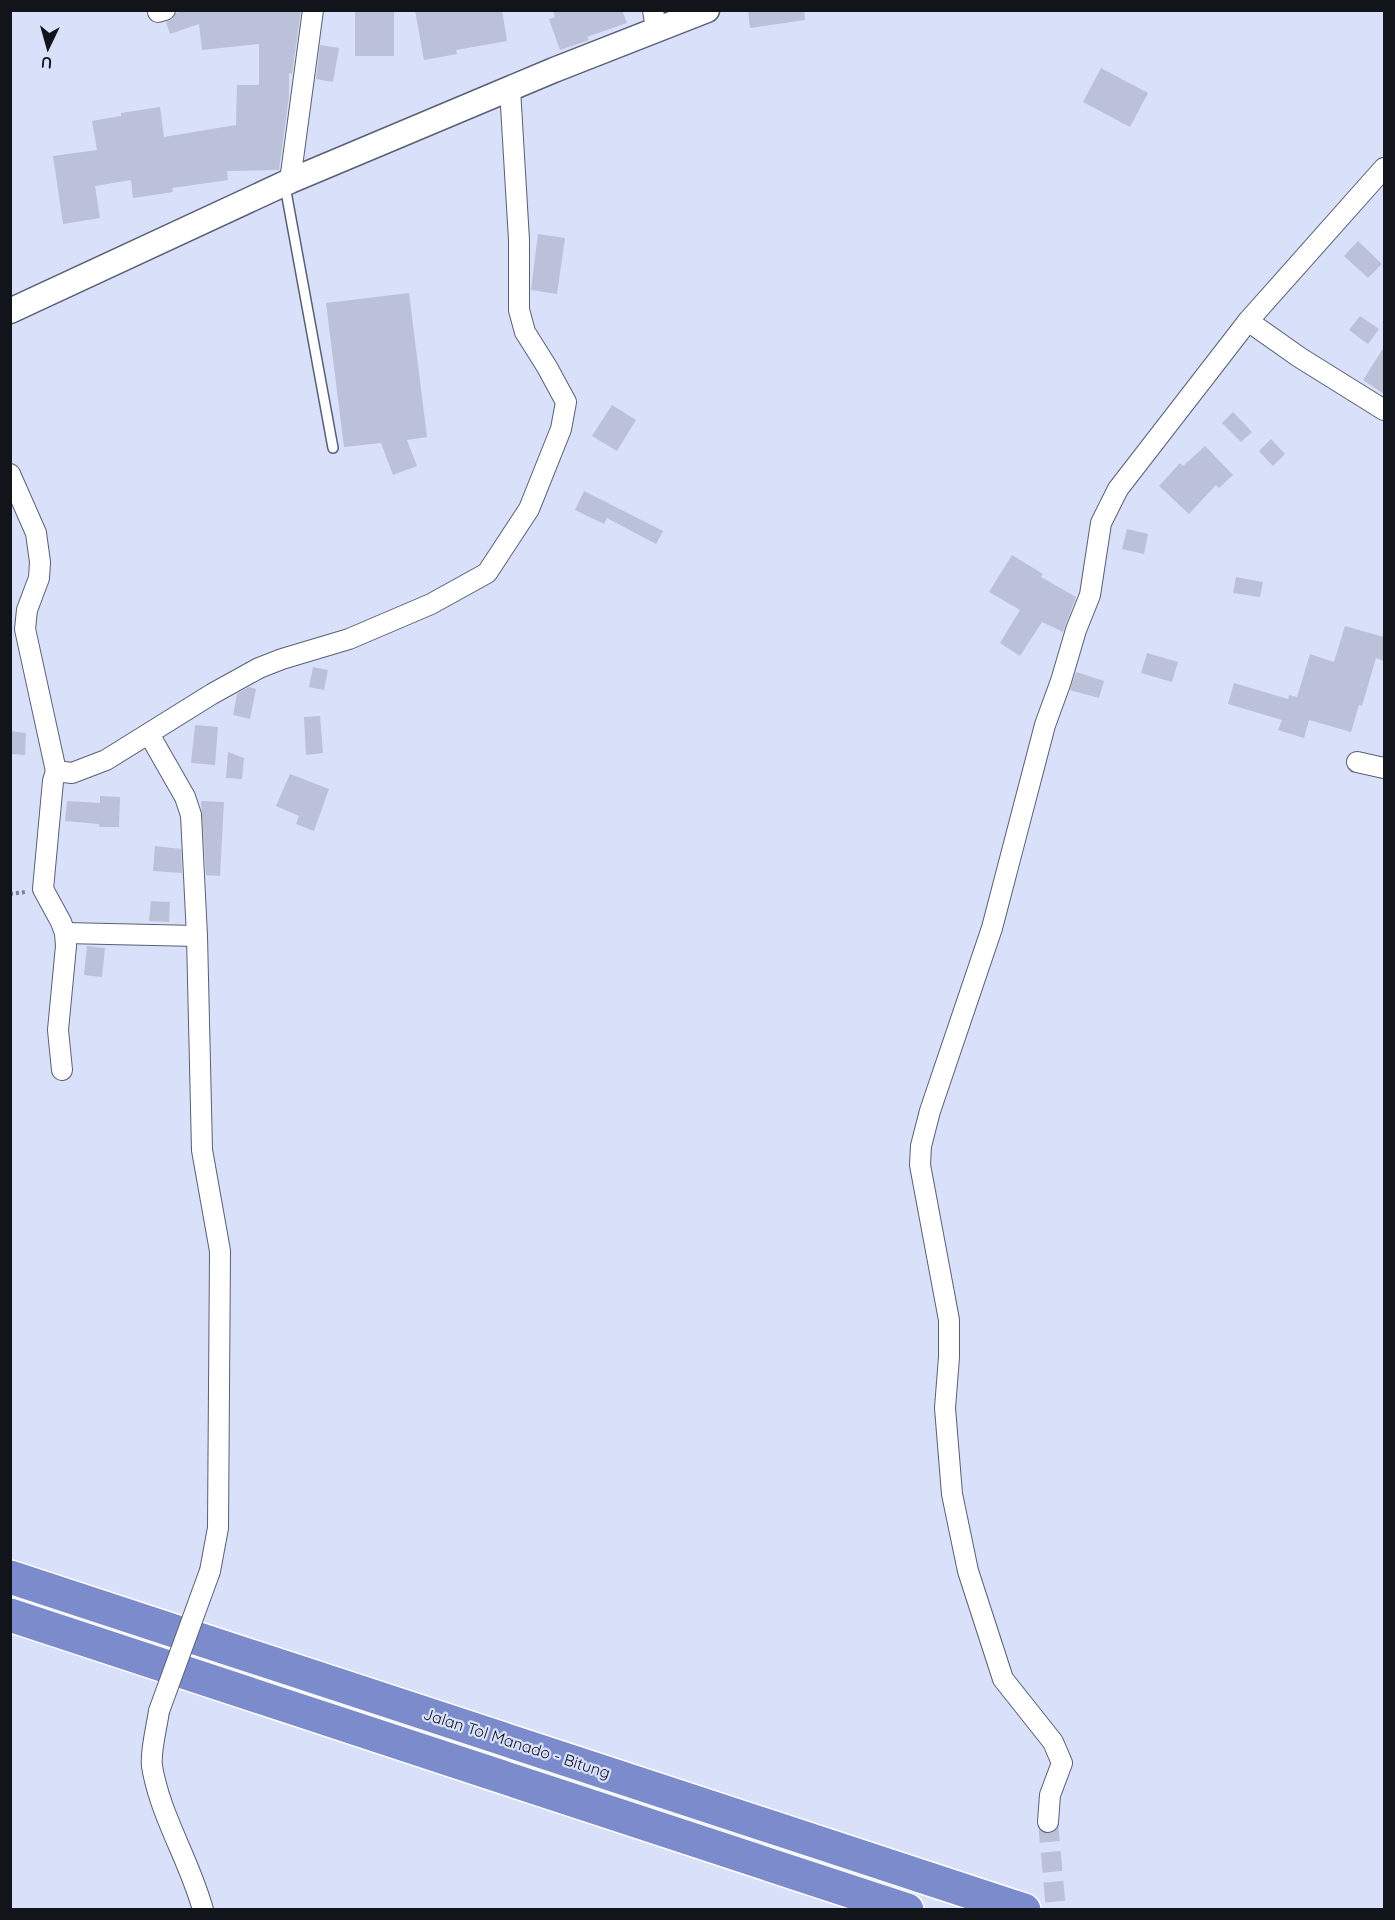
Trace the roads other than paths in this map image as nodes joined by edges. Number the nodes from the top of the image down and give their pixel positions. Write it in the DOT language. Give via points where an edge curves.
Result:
graph roads {
  1 [pos="707,10"];
  2 [pos="315,11"];
  3 [pos="655,20"];
  4 [pos="510,89"];
  5 [pos="1384,168"];
  6 [pos="287,182"];
  7 [pos="10,311"];
  8 [pos="1248,321"];
  9 [pos="1384,410"];
  10 [pos="333,448"];
  11 [pos="10,474"];
  12 [pos="149,734"];
  13 [pos="1357,762"];
  14 [pos="1384,768"];
  15 [pos="56,771"];
  16 [pos="65,933"];
  17 [pos="197,936"];
  18 [pos="62,1070"];
  19 [pos="10,1577"];
  20 [pos="10,1615"];
  21 [pos="1048,1822"];
  22 [pos="203,1910"];
  23 [pos="907,1910"];
  24 [pos="1023,1910"];
  1 -- 3 [label="street"];
  2 -- 6 [label="street"];
  3 -- 4 [label="street"];
  4 -- 6 [label="street"];
  4 -- 12 [label="street" via="519,310 525,332 566,402 561,429 528,510 487,573 431,604 349,639 260,668"];
  5 -- 8 [label="street"];
  6 -- 7 [label="street"];
  6 -- 10 [label="lane"];
  8 -- 9 [label="street"];
  8 -- 21 [label="street" via="1118,489 1101,523 1090,595 1045,725 992,928 921,1146 920,1165 949,1320 945,1408 952,1494 968,1571 1003,1679 1053,1742 1062,1763 1050,1795"];
  11 -- 15 [label="street" via="36,533 39,578 27,610 25,629"];
  12 -- 15 [label="street" via="89,768 72,773"];
  12 -- 17 [label="street" via="185,797 190,815"];
  13 -- 14 [label="street"];
  15 -- 16 [label="street" via="43,889"];
  16 -- 17 [label="street"];
  16 -- 18 [label="street" via="58,1030"];
  17 -- 22 [label="street, bridge" via="202,1150 220,1251 218,1528 210,1571 159,1711 151,1764"];
  19 -- 24 [label="highway, Jalan Tol Manado - Bitung"];
  20 -- 23 [label="highway"];
}
